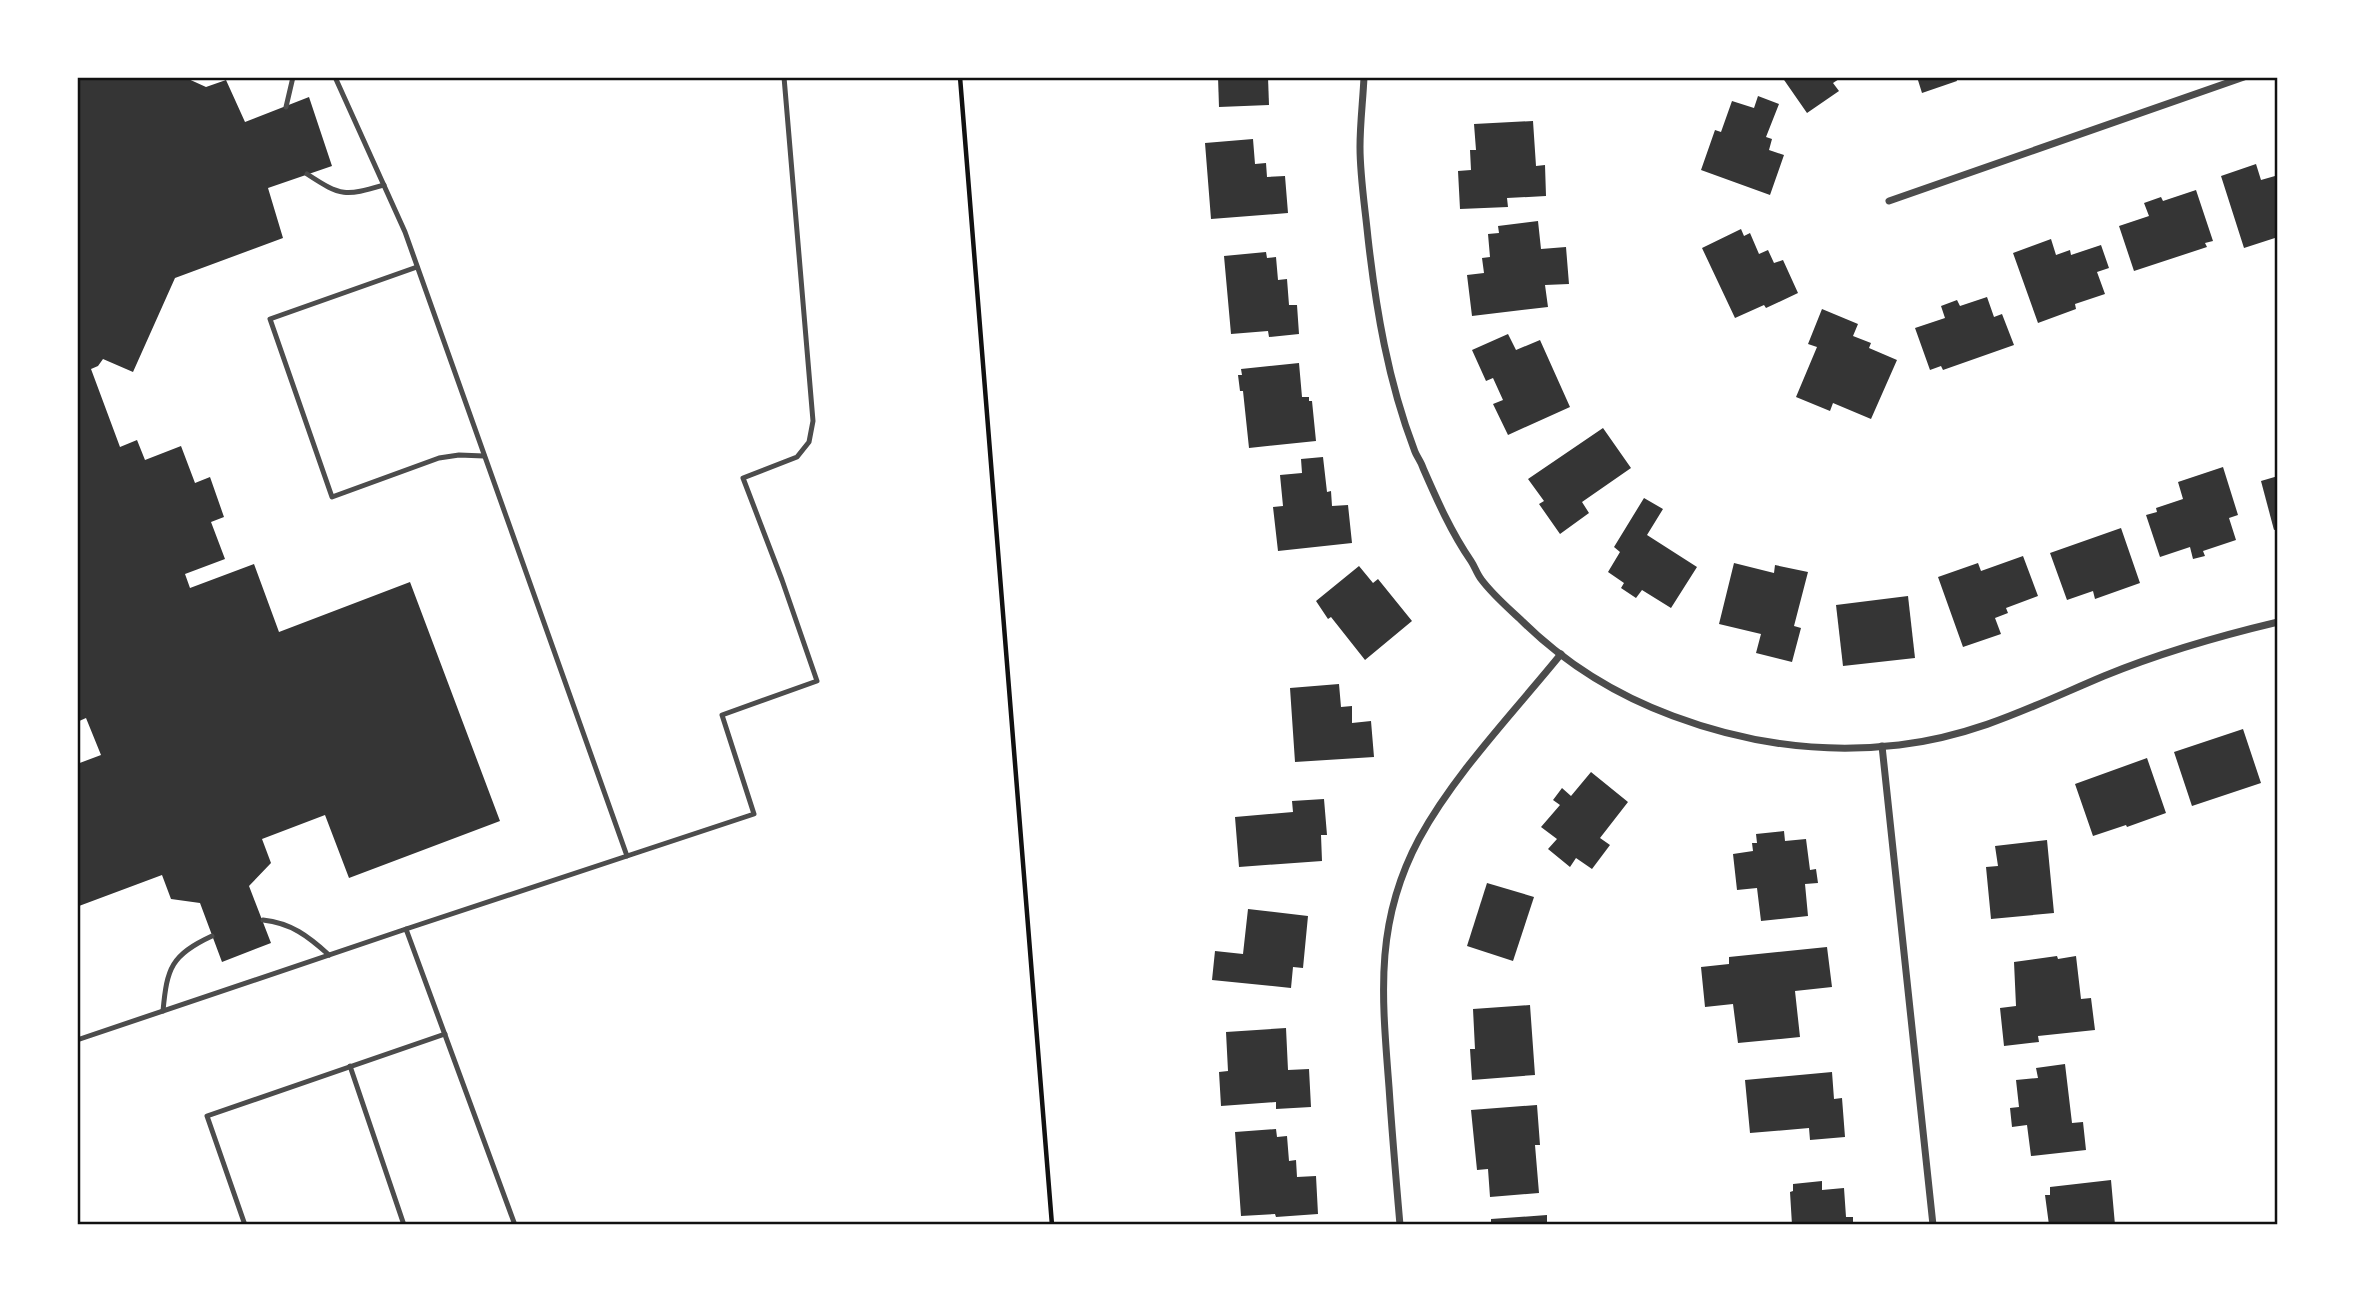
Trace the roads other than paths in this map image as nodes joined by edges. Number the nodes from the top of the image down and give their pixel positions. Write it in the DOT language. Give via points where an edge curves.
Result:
graph roads {
  1 [pos="293,77"];
  2 [pos="335,77"];
  3 [pos="784,77"];
  4 [pos="1364,77"];
  5 [pos="2244,77"];
  6 [pos="2233,79"];
  7 [pos="286,107"];
  8 [pos="307,174"];
  9 [pos="384,185"];
  10 [pos="1889,201"];
  11 [pos="417,267"];
  12 [pos="484,456"];
  13 [pos="2278,622"];
  14 [pos="1561,654"];
  15 [pos="1882,746"];
  16 [pos="627,856"];
  17 [pos="263,920"];
  18 [pos="407,929"];
  19 [pos="212,936"];
  20 [pos="329,955"];
  21 [pos="163,1011"];
  22 [pos="445,1034"];
  23 [pos="77,1040"];
  24 [pos="350,1066"];
  25 [pos="245,1225"];
  26 [pos="404,1225"];
  27 [pos="515,1225"];
  28 [pos="1400,1225"];
  29 [pos="1933,1225"];
  1 -- 7 [label="lane"];
  2 -- 9 [label="lane"];
  3 -- 16 [label="lane" via="813,421 808,442 797,457 743,478 817,681 722,715 754,814"];
  4 -- 14 [label="street" via="1360,151 1371,268 1397,400 1428,484 1480,579"];
  5 -- 6 [label="street"];
  6 -- 10 [label="street"];
  8 -- 9 [label="lane" via="340,194"];
  9 -- 11 [label="lane"];
  11 -- 12 [label="lane"];
  11 -- 12 [label="lane" via="270,319 332,497 439,458"];
  12 -- 16 [label="lane"];
  13 -- 15 [label="street" via="2175,651 1980,728"];
  14 -- 15 [label="street" via="1625,696 1724,733 1828,749"];
  14 -- 28 [label="street" via="1446,796 1418,842 1397,891 1383,961 1383,1015"];
  15 -- 29 [label="street"];
  16 -- 18 [label="lane"];
  17 -- 20 [label="lane" via="292,926"];
  18 -- 20 [label="lane"];
  18 -- 22 [label="lane"];
  19 -- 21 [label="lane" via="192,945 175,962 166,978"];
  20 -- 21 [label="lane"];
  21 -- 23 [label="lane"];
  22 -- 24 [label="lane"];
  22 -- 27 [label="lane"];
  24 -- 25 [label="lane" via="207,1115"];
  24 -- 26 [label="lane"];
}
